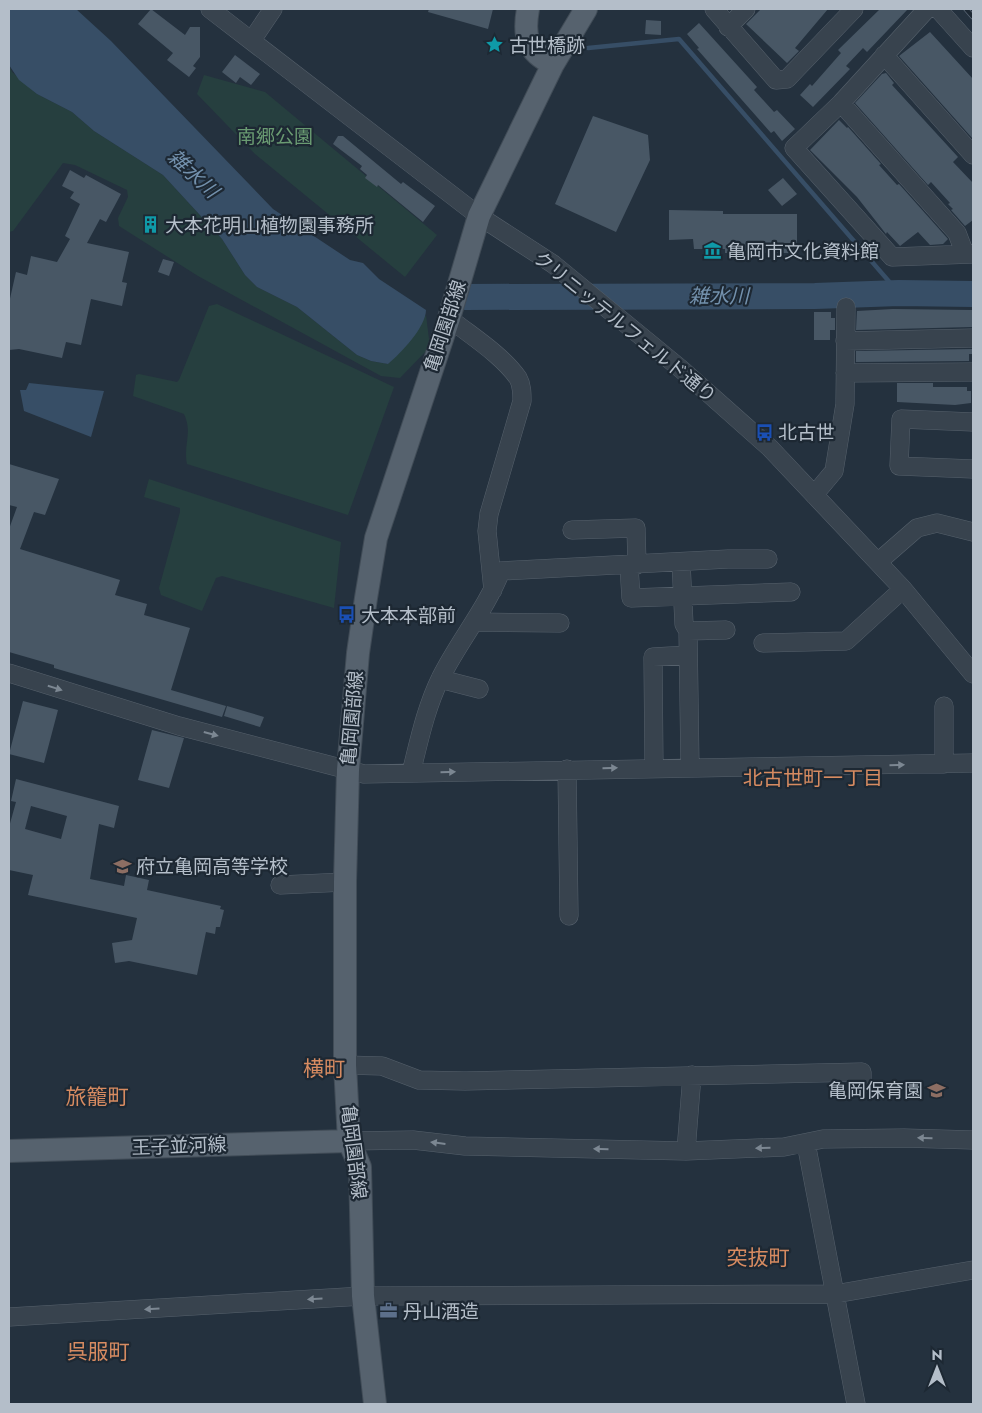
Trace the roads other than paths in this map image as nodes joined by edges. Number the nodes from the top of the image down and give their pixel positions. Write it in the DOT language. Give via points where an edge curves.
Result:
graph roads {
  1 [pos="210,9"];
  2 [pos="273,9"];
  3 [pos="528,9"];
  4 [pos="586,9"];
  5 [pos="714,9"];
  6 [pos="746,9"];
  7 [pos="854,9"];
  8 [pos="926,9"];
  9 [pos="938,9"];
  10 [pos="728,27"];
  11 [pos="252,40"];
  12 [pos="973,48"];
  13 [pos="884,55"];
  14 [pos="554,64"];
  15 [pos="841,103"];
  16 [pos="973,155"];
  17 [pos="479,216"];
  18 [pos="969,254"];
  19 [pos="846,307"];
  20 [pos="449,318"];
  21 [pos="973,338"];
  22 [pos="845,341"];
  23 [pos="973,372"];
  24 [pos="845,374"];
  25 [pos="973,422"];
  26 [pos="973,469"];
  27 [pos="814,495"];
  28 [pos="572,530"];
  29 [pos="973,532"];
  30 [pos="768,559"];
  31 [pos="681,562"];
  32 [pos="878,562"];
  33 [pos="633,565"];
  34 [pos="902,588"];
  35 [pos="790,592"];
  36 [pos="493,593"];
  37 [pos="683,596"];
  38 [pos="474,622"];
  39 [pos="560,623"];
  40 [pos="726,630"];
  41 [pos="688,631"];
  42 [pos="763,643"];
  43 [pos="688,656"];
  44 [pos="9,673"];
  45 [pos="973,674"];
  46 [pos="440,679"];
  47 [pos="479,689"];
  48 [pos="944,706"];
  49 [pos="973,763"];
  50 [pos="944,764"];
  51 [pos="690,767"];
  52 [pos="654,768"];
  53 [pos="348,770"];
  54 [pos="567,770"];
  55 [pos="411,773"];
  56 [pos="345,882"];
  57 [pos="280,885"];
  58 [pos="569,916"];
  59 [pos="345,1065"];
  60 [pos="692,1075"];
  61 [pos="862,1085"];
  62 [pos="973,1140"];
  63 [pos="349,1141"];
  64 [pos="806,1143"];
  65 [pos="9,1151"];
  66 [pos="686,1151"];
  67 [pos="973,1270"];
  68 [pos="835,1294"];
  69 [pos="363,1296"];
  70 [pos="9,1317"];
  71 [pos="375,1404"];
  72 [pos="856,1404"];
  1 -- 11 [label="street, クリニッテルフェルド通り"];
  2 -- 11 [label="street"];
  3 -- 14 [label="main road" via="525,29 528,41 543,59"];
  4 -- 14 [label="main road, 亀岡園部線"];
  5 -- 10 [label="street"];
  6 -- 10 [label="street"];
  7 -- 10 [label="street" via="787,79 776,80"];
  8 -- 13 [label="street"];
  9 -- 12 [label="street"];
  11 -- 17 [label="street, クリニッテルフェルド通り"];
  13 -- 15 [label="street"];
  13 -- 16 [label="street"];
  14 -- 17 [label="main road, 亀岡園部線"];
  15 -- 18 [label="street" via="957,233"];
  15 -- 18 [label="street" via="794,148 892,257"];
  17 -- 20 [label="main road, 亀岡園部線"];
  17 -- 27 [label="street, クリニッテルフェルド通り" via="553,264 674,363 770,448"];
  19 -- 22 [label="street"];
  20 -- 36 [label="street" via="506,367 518,379 523,391 489,514 487,530"];
  20 -- 53 [label="main road, 亀岡園部線" via="376,538 358,653"];
  21 -- 22 [label="street"];
  22 -- 24 [label="street"];
  23 -- 24 [label="street"];
  24 -- 27 [label="street" via="845,404 834,471"];
  25 -- 26 [label="street" via="901,419 899,466"];
  27 -- 32 [label="street, クリニッテルフェルド通り"];
  28 -- 33 [label="street" via="636,528"];
  29 -- 32 [label="street" via="936,523 916,528"];
  30 -- 31 [label="street"];
  31 -- 33 [label="street"];
  31 -- 37 [label="street"];
  32 -- 34 [label="street, クリニッテルフェルド通り"];
  33 -- 36 [label="street" via="501,571"];
  33 -- 37 [label="street" via="631,598"];
  34 -- 42 [label="street" via="846,641"];
  34 -- 45 [label="street, クリニッテルフェルド通り"];
  35 -- 37 [label="street"];
  36 -- 38 [label="street"];
  37 -- 41 [label="street" via="684,624"];
  38 -- 39 [label="street"];
  38 -- 46 [label="street"];
  40 -- 41 [label="street"];
  41 -- 43 [label="street"];
  43 -- 51 [label="street"];
  43 -- 52 [label="street" via="654,657"];
  44 -- 53 [label="street, one-way" via="179,726"];
  46 -- 47 [label="street"];
  46 -- 55 [label="street" via="423,724"];
  48 -- 50 [label="street"];
  49 -- 50 [label="street"];
  51 -- 50 [label="street, one-way"];
  51 -- 52 [label="street"];
  54 -- 52 [label="street, one-way"];
  53 -- 55 [label="street" via="364,774"];
  53 -- 56 [label="main road, 亀岡園部線"];
  55 -- 54 [label="street, one-way"];
  54 -- 58 [label="street"];
  56 -- 57 [label="street"];
  56 -- 59 [label="main road, 亀岡園部線"];
  59 -- 60 [label="street" via="382,1066 419,1080"];
  59 -- 63 [label="main road, 亀岡園部線"];
  60 -- 61 [label="street" via="862,1072"];
  60 -- 66 [label="street"];
  62 -- 64 [label="street, one-way" via="822,1139"];
  63 -- 65 [label="main road, 王子並河線"];
  66 -- 63 [label="street, one-way" via="465,1146 413,1140"];
  63 -- 69 [label="main road, 亀岡園部線" via="360,1167"];
  64 -- 66 [label="street, one-way" via="784,1147"];
  64 -- 68 [label="street"];
  67 -- 68 [label="street"];
  68 -- 69 [label="street"];
  68 -- 72 [label="street"];
  69 -- 70 [label="street, one-way"];
  69 -- 71 [label="main road, 亀岡園部線"];
}
